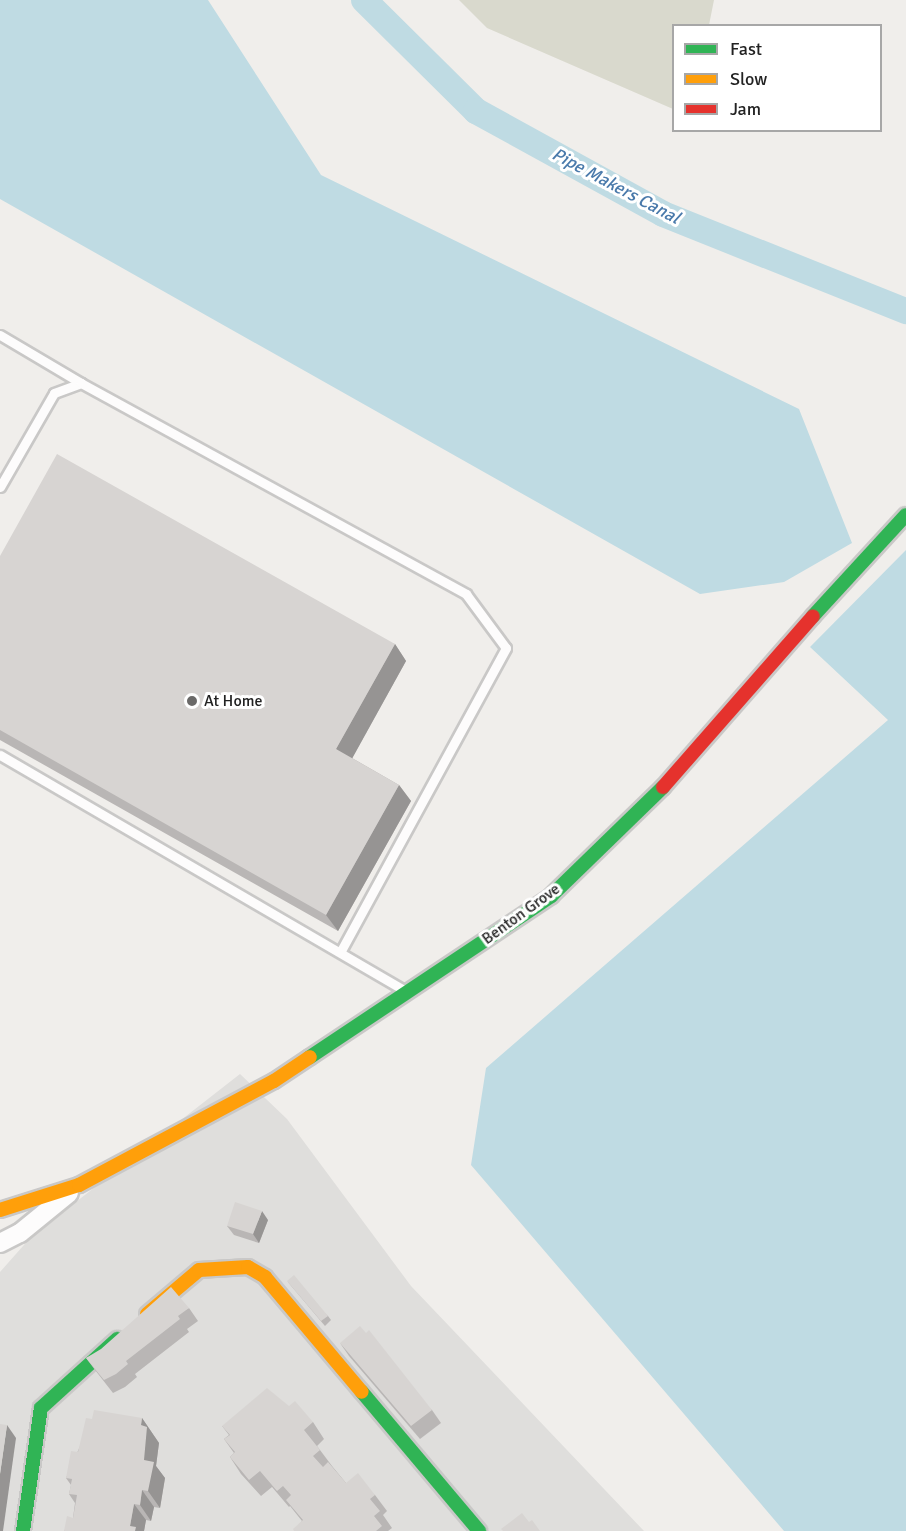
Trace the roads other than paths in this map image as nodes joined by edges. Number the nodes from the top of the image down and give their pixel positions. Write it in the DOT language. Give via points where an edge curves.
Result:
graph roads {
  1 [pos="0,335"];
  2 [pos="81,383"];
  3 [pos="0,487"];
  4 [pos="906,515"];
  5 [pos="0,755"];
  6 [pos="340,952"];
  7 [pos="408,993"];
  8 [pos="80,1185"];
  9 [pos="0,1210"];
  10 [pos="0,1243"];
  11 [pos="23,1531"];
  12 [pos="479,1531"];
  1 -- 2 [label="lane"];
  2 -- 3 [label="lane" via="54,393"];
  2 -- 6 [label="lane" via="466,594 506,648"];
  4 -- 7 [label="street, Benton Grove" via="652,800 551,896"];
  5 -- 6 [label="lane"];
  6 -- 7 [label="lane"];
  7 -- 8 [label="street, Benton Grove" via="274,1081"];
  8 -- 9 [label="street, Benton Grove"];
  8 -- 10 [label="street, Benton Grove" via="20,1233"];
  11 -- 12 [label="street" via="41,1408 199,1270 218,1266 248,1267 266,1277"];
}
